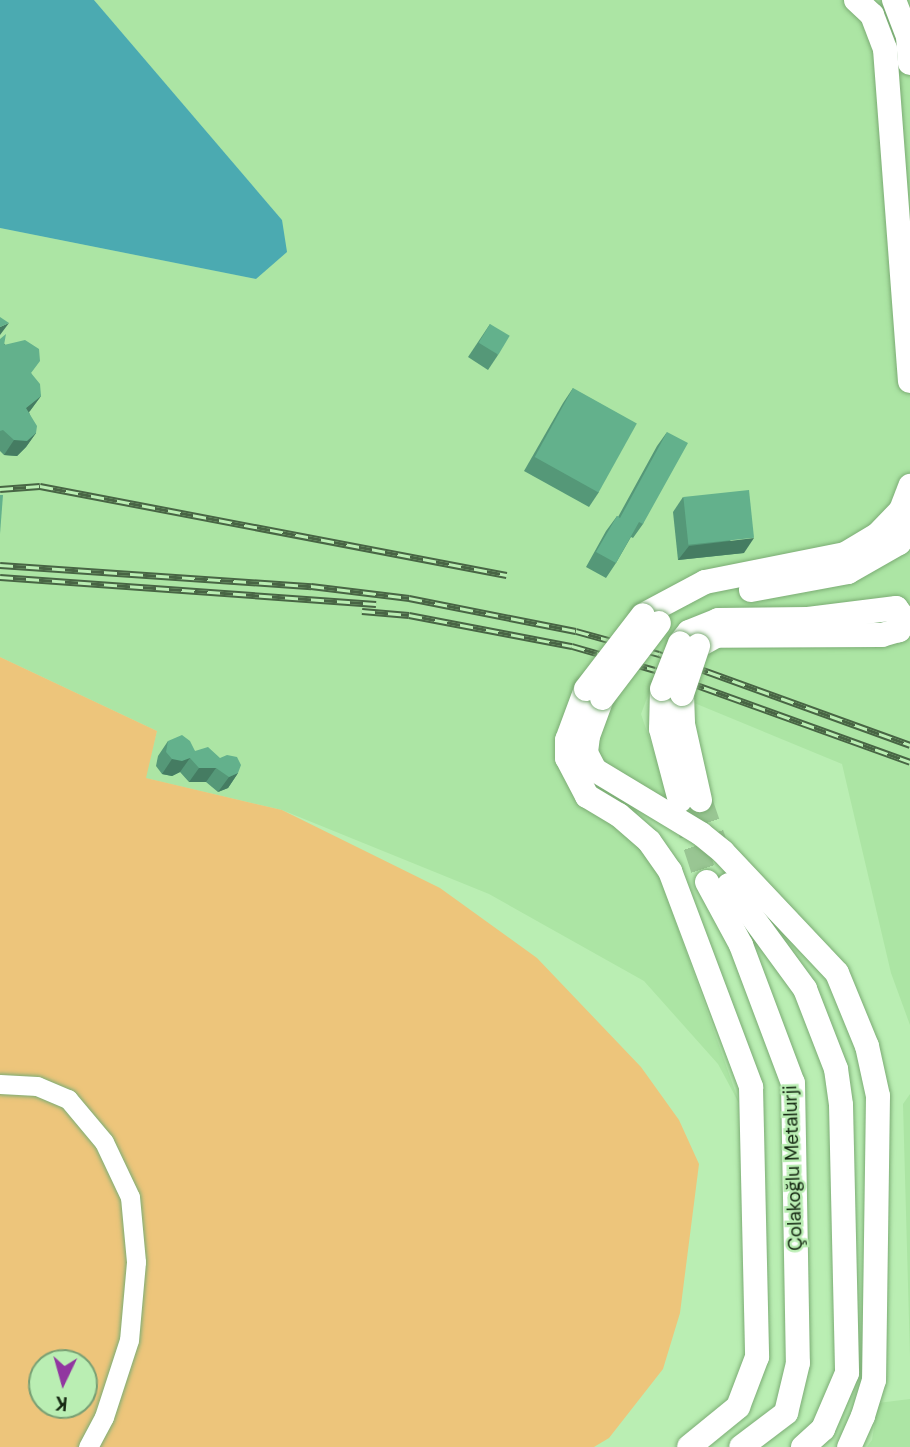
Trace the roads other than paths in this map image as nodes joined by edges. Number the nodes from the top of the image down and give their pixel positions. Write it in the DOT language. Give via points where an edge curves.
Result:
graph roads {
  1 [pos="856,0"];
  2 [pos="894,0"];
  3 [pos="910,63"];
  4 [pos="910,381"];
  5 [pos="910,486"];
  6 [pos="906,519"];
  7 [pos="689,645"];
  8 [pos="594,693"];
  9 [pos="690,801"];
  10 [pos="0,1084"];
  11 [pos="88,1447"];
  12 [pos="690,1447"];
  13 [pos="741,1447"];
  14 [pos="803,1447"];
  15 [pos="849,1447"];
  1 -- 4 [label="main road" via="872,15 885,49"];
  2 -- 3 [label="main road" via="908,36"];
  5 -- 6 [label="main road"];
  6 -- 8 [label="main road, bridge" via="900,543 848,572 709,598 659,623"];
  7 -- 7 [label="main road" via="716,636 882,635 899,630 903,617 896,608 808,619 718,620 689,632"];
  7 -- 9 [label="main road, bridge" via="672,691 683,724"];
  8 -- 12 [label="main road" via="568,740 567,758 587,796 649,841 670,871 751,1087 757,1357 738,1407"];
  8 -- 15 [label="main road" via="586,753 596,769 723,852 836,973 867,1046 878,1096 874,1380"];
  10 -- 11 [label="street" via="37,1086 68,1099 104,1142 130,1197 136,1262 129,1340 104,1417"];
  13 -- 14 [label="main road, Çolakoğlu Metalurji" via="786,1413 798,1363 793,1083 718,884 805,989 836,1069 841,1105 847,1373 823,1429"];
}
